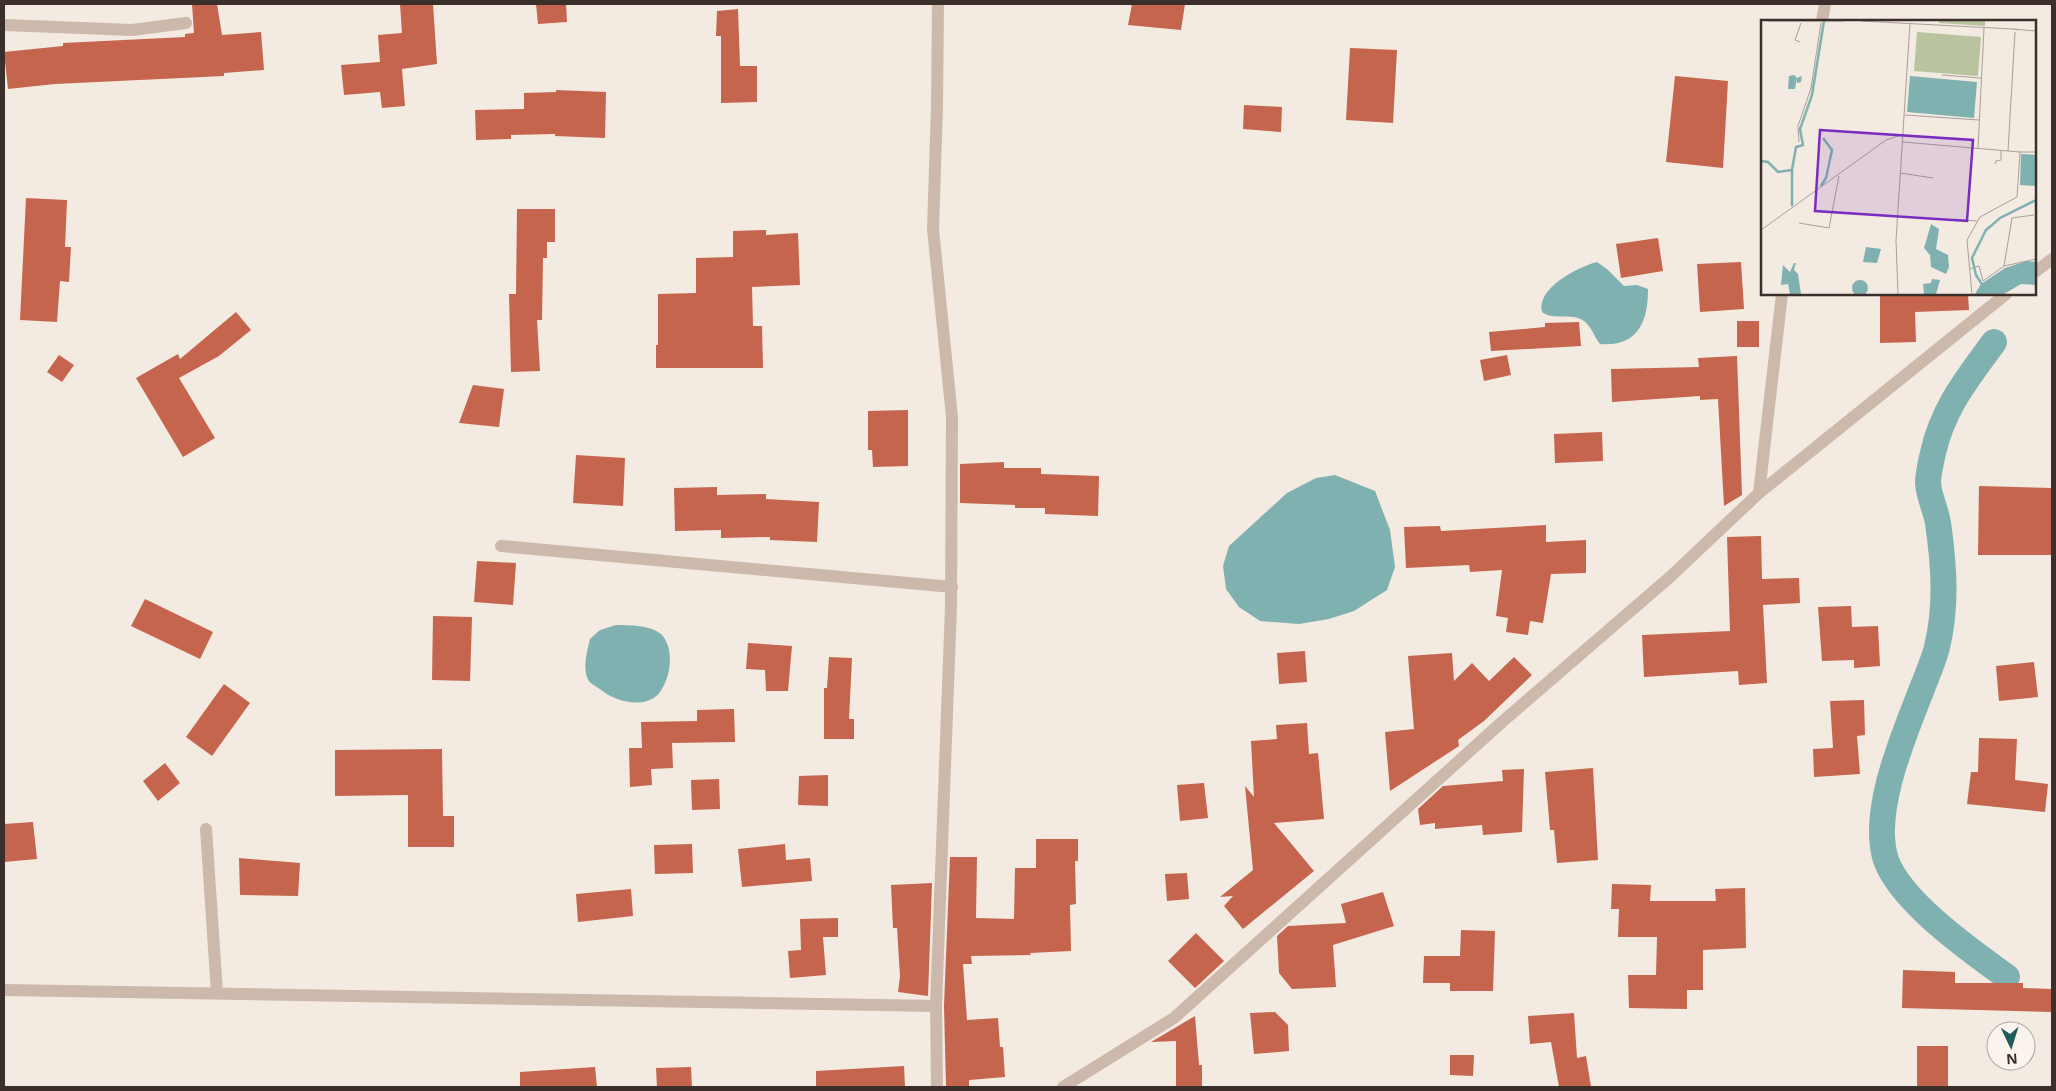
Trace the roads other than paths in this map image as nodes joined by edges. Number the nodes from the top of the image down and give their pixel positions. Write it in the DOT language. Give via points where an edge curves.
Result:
graph roads {
  1 [pos="938,4"];
  2 [pos="1825,4"];
  3 [pos="1822,20"];
  4 [pos="186,23"];
  5 [pos="4,25"];
  6 [pos="2052,259"];
  7 [pos="2036,271"];
  8 [pos="1782,295"];
  9 [pos="2005,295"];
  10 [pos="1759,493"];
  11 [pos="501,546"];
  12 [pos="952,587"];
  13 [pos="206,830"];
  14 [pos="4,990"];
  15 [pos="217,993"];
  16 [pos="936,1006"];
  17 [pos="937,1087"];
  18 [pos="1063,1087"];
  1 -- 12 [label="street" via="933,228 952,417"];
  2 -- 3 [label="street"];
  4 -- 5 [label="street" via="132,30"];
  6 -- 7 [label="street"];
  8 -- 10 [label="street"];
  9 -- 10 [label="street"];
  10 -- 18 [label="street" via="1670,577 1502,722 1174,1018"];
  11 -- 12 [label="street"];
  12 -- 16 [label="street"];
  13 -- 15 [label="street"];
  14 -- 15 [label="street"];
  15 -- 16 [label="street"];
  16 -- 17 [label="street"];
}
